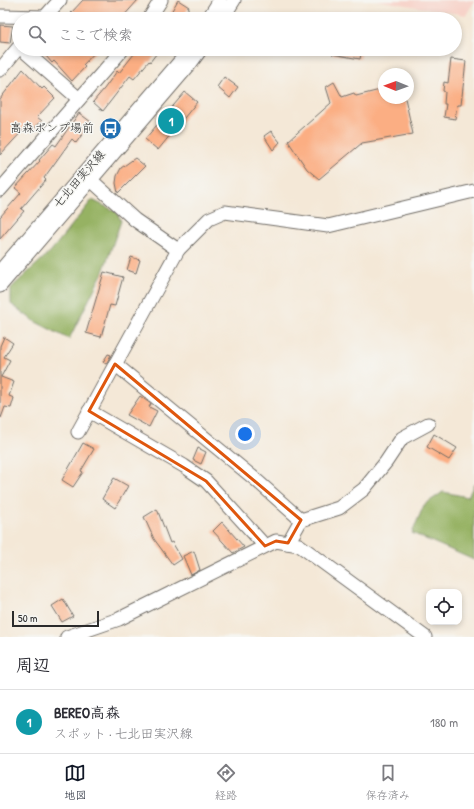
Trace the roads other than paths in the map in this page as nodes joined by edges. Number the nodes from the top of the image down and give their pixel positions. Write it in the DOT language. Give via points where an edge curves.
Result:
graph roads {
  1 [pos="60,0"];
  2 [pos="161,0"];
  3 [pos="220,0"];
  4 [pos="234,0"];
  5 [pos="49,12"];
  6 [pos="153,12"];
  7 [pos="212,12"];
  8 [pos="226,12"];
  9 [pos="0,16"];
  10 [pos="12,17"];
  11 [pos="12,55"];
  12 [pos="30,56"];
  13 [pos="117,56"];
  14 [pos="184,56"];
  15 [pos="196,56"];
  16 [pos="0,70"];
  17 [pos="79,99"];
  18 [pos="92,180"];
  19 [pos="0,190"];
  20 [pos="474,191"];
  21 [pos="178,250"];
  22 [pos="0,271"];
  23 [pos="0,286"];
  24 [pos="115,364"];
  25 [pos="89,411"];
  26 [pos="428,424"];
  27 [pos="78,432"];
  28 [pos="301,520"];
  29 [pos="288,543"];
  30 [pos="265,546"];
  31 [pos="67,637"];
  32 [pos="425,637"];
  1 -- 5 [label="street"];
  2 -- 6 [label="street"];
  3 -- 7 [label="street"];
  4 -- 8 [label="street"];
  9 -- 10 [label="street"];
  11 -- 16 [label="street"];
  12 -- 17 [label="street"];
  13 -- 17 [label="street"];
  14 -- 22 [label="street, 七北田実沢線"];
  15 -- 18 [label="street"];
  17 -- 19 [label="street"];
  18 -- 21 [label="street" via="135,220"];
  18 -- 23 [label="street"];
  20 -- 21 [label="street" via="328,226 225,212 209,219"];
  21 -- 24 [label="street"];
  24 -- 25 [label="street"];
  24 -- 28 [label="street"];
  25 -- 27 [label="street"];
  25 -- 30 [label="street" via="206,481"];
  26 -- 28 [label="street" via="402,438 364,489 339,508"];
  28 -- 29 [label="street"];
  29 -- 30 [label="street" via="276,541"];
  29 -- 32 [label="street" via="299,545"];
  30 -- 31 [label="street" via="119,619"];
}
